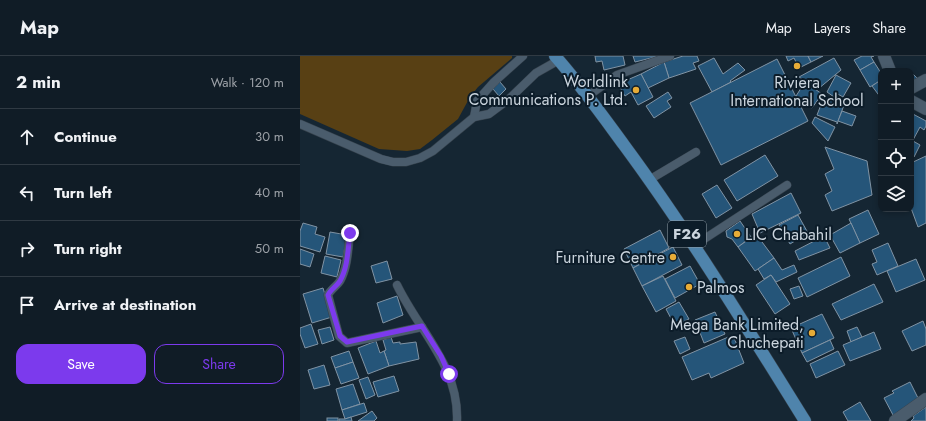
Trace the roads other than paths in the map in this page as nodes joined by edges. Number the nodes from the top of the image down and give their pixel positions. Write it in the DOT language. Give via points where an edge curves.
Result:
graph roads {
  1 [pos="523,56"];
  2 [pos="670,56"];
  3 [pos="884,56"];
  4 [pos="557,58"];
  5 [pos="889,68"];
  6 [pos="926,80"];
  7 [pos="914,86"];
  8 [pos="588,96"];
  9 [pos="914,102"];
  10 [pos="926,108"];
  11 [pos="474,117"];
  12 [pos="300,124"];
  13 [pos="696,152"];
  14 [pos="650,180"];
  15 [pos="787,185"];
  16 [pos="350,233"];
  17 [pos="695,246"];
  18 [pos="397,285"];
  19 [pos="422,326"];
  20 [pos="926,399"];
  21 [pos="458,421"];
  22 [pos="805,421"];
  23 [pos="895,421"];
  1 -- 11 [label="lane" via="477,101"];
  2 -- 8 [label="lane" via="617,75"];
  3 -- 5 [label="street"];
  4 -- 8 [label="main road, F26"];
  4 -- 11 [label="lane" via="489,114"];
  6 -- 7 [label="street"];
  8 -- 14 [label="main road, F26"];
  9 -- 10 [label="street"];
  11 -- 12 [label="lane" via="433,151 406,162 393,162 369,155"];
  13 -- 14 [label="lane"];
  14 -- 17 [label="main road, F26"];
  15 -- 17 [label="lane"];
  16 -- 19 [label="lane" via="345,268 340,282 328,295 340,336 347,342"];
  17 -- 22 [label="main road, F26"];
  18 -- 19 [label="lane" via="406,304"];
  19 -- 21 [label="lane" via="449,374 456,396"];
  20 -- 23 [label="street"];
}
